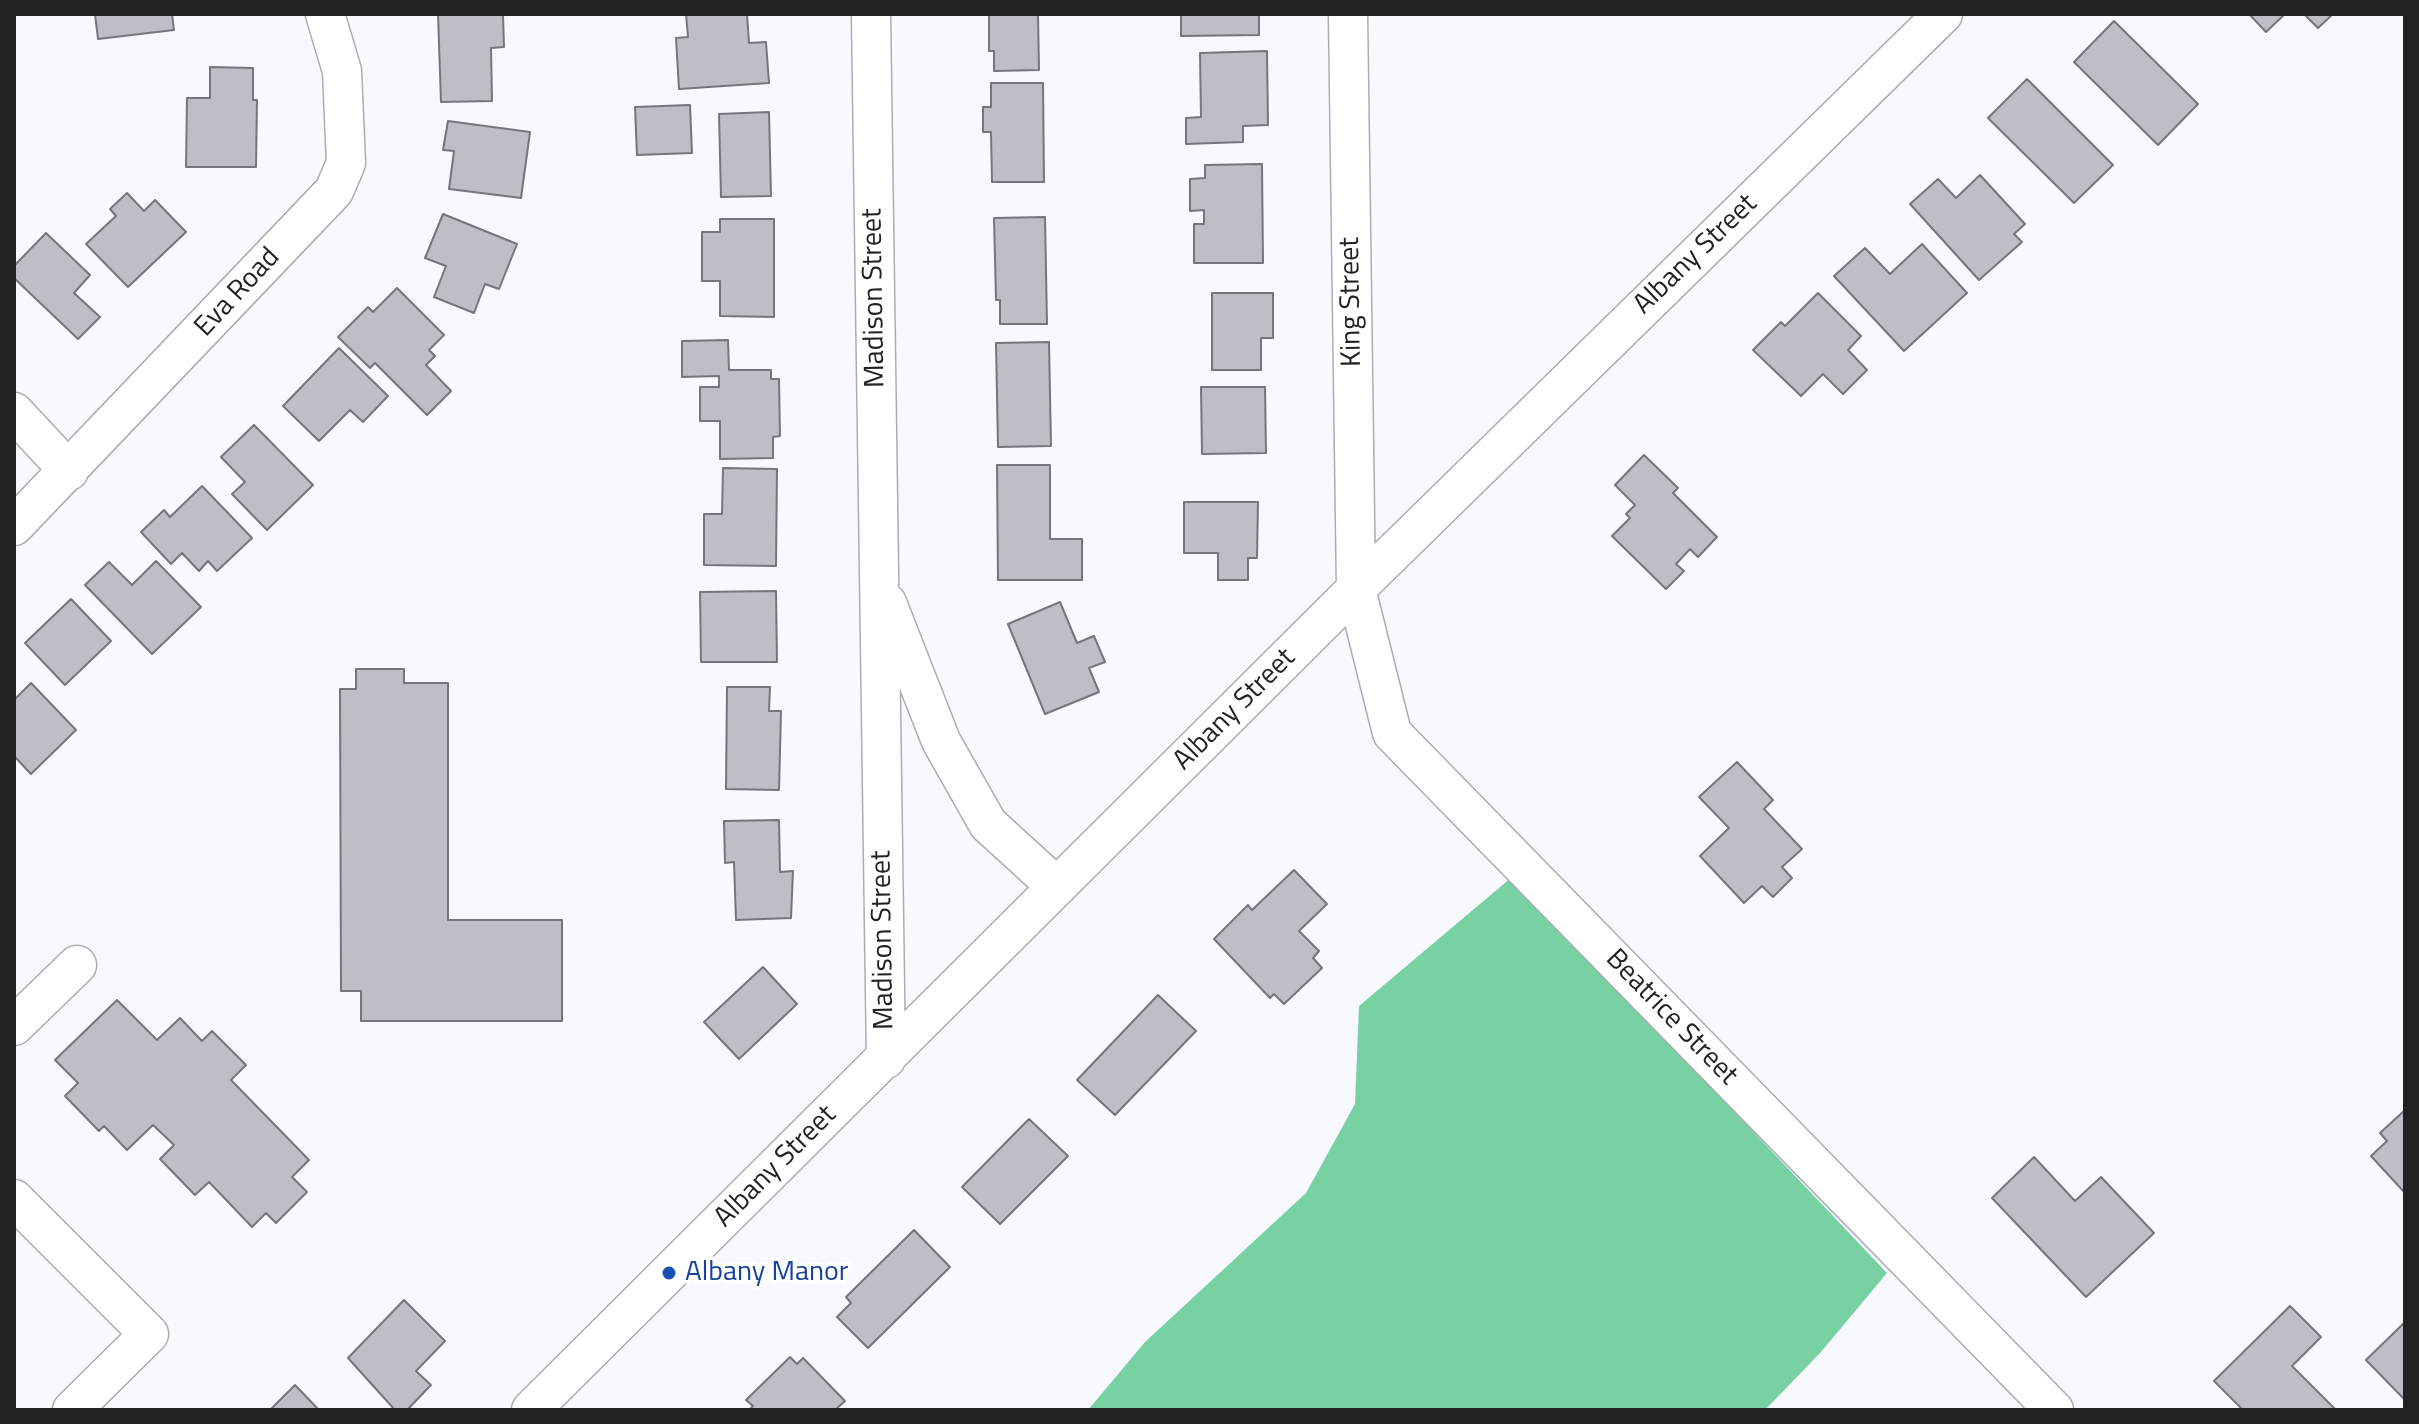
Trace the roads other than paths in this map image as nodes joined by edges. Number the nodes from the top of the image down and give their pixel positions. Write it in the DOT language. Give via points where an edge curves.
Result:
graph roads {
  1 [pos="325,14"];
  2 [pos="871,14"];
  3 [pos="1348,14"];
  4 [pos="1943,14"];
  5 [pos="14,412"];
  6 [pos="69,471"];
  7 [pos="14,526"];
  8 [pos="879,582"];
  9 [pos="1356,589"];
  10 [pos="1057,887"];
  11 [pos="77,965"];
  12 [pos="14,1026"];
  13 [pos="886,1059"];
  14 [pos="14,1199"];
  15 [pos="72,1410"];
  16 [pos="531,1410"];
  17 [pos="2054,1410"];
  1 -- 6 [label="street, Eva Road" via="342,71 346,163 334,191"];
  2 -- 8 [label="street, Madison Street"];
  3 -- 9 [label="street, King Street"];
  4 -- 9 [label="street, Albany Street"];
  5 -- 6 [label="street"];
  6 -- 7 [label="street, Eva Road"];
  8 -- 10 [label="street, Madison Street" via="941,741 988,824"];
  8 -- 13 [label="street, Madison Street"];
  9 -- 10 [label="street, Albany Street"];
  9 -- 17 [label="street, Beatrice Street" via="1392,733"];
  10 -- 13 [label="street, Albany Street"];
  11 -- 12 [label="street"];
  13 -- 16 [label="street, Albany Street"];
  14 -- 15 [label="street" via="149,1334"];
}
